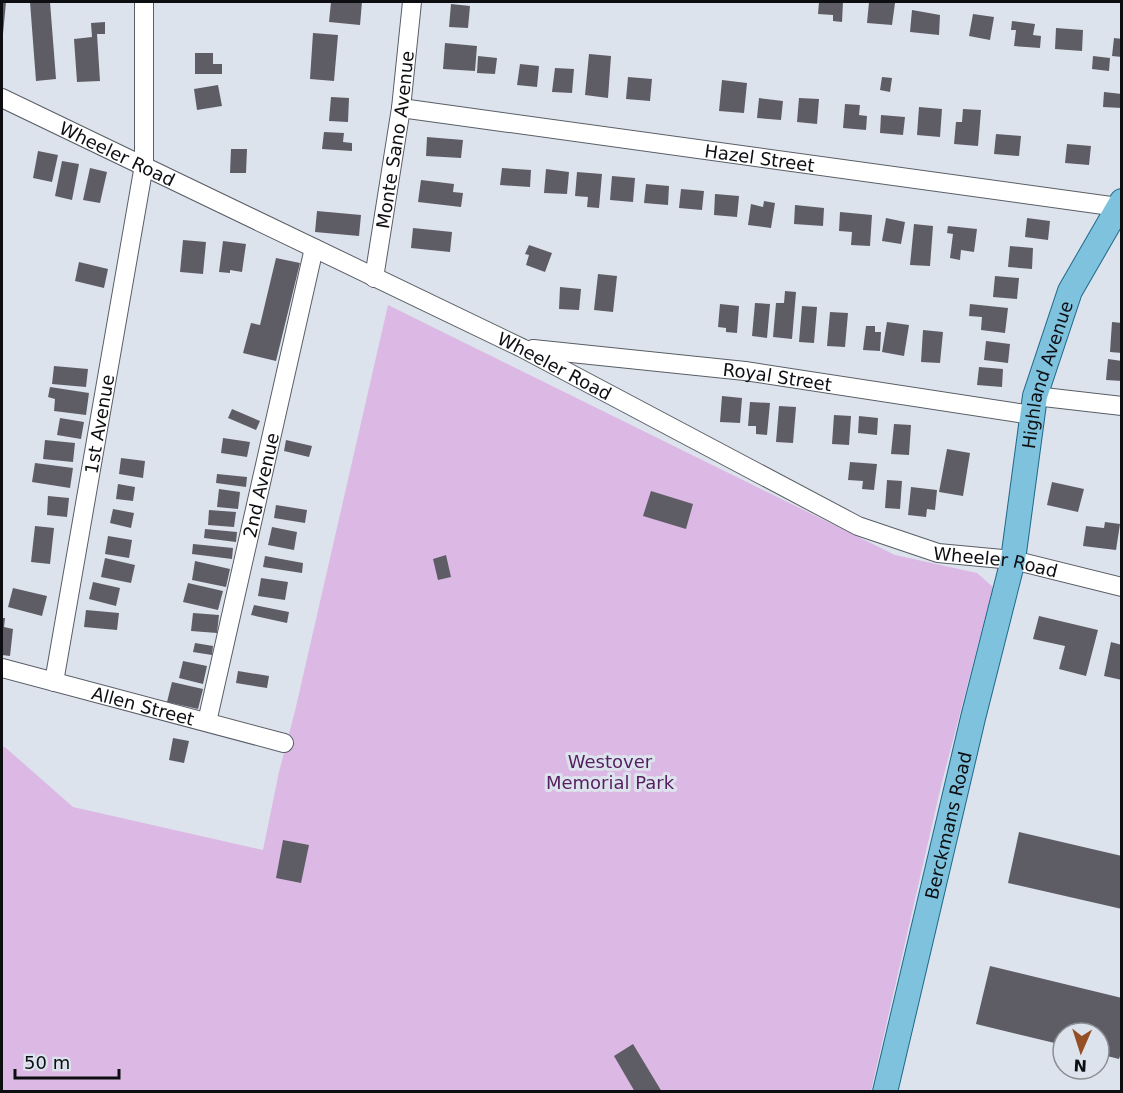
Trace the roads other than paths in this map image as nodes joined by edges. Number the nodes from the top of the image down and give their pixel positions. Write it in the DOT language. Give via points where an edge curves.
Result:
graph roads {
  1 [pos="144,2"];
  2 [pos="412,2"];
  3 [pos="2,98"];
  4 [pos="401,108"];
  5 [pos="144,165"];
  6 [pos="1120,204"];
  7 [pos="314,248"];
  8 [pos="374,278"];
  9 [pos="522,348"];
  10 [pos="1033,406"];
  11 [pos="1122,406"];
  12 [pos="1013,560"];
  13 [pos="1122,587"];
  14 [pos="2,668"];
  15 [pos="54,682"];
  16 [pos="207,722"];
  17 [pos="284,743"];
  18 [pos="885,1092"];
  1 -- 5 [label="street, 1st Avenue"];
  2 -- 4 [label="street, Monte Sano Avenue"];
  3 -- 5 [label="street, Wheeler Road"];
  4 -- 6 [label="street, Hazel Street"];
  4 -- 8 [label="street, Monte Sano Avenue"];
  5 -- 7 [label="street, Wheeler Road"];
  5 -- 15 [label="street, 1st Avenue"];
  6 -- 10 [label="main road, Highland Avenue" via="1070,291"];
  7 -- 8 [label="street, Wheeler Road"];
  7 -- 16 [label="street, 2nd Avenue"];
  8 -- 9 [label="street, Wheeler Road"];
  9 -- 10 [label="street, Royal Street"];
  9 -- 12 [label="street, Wheeler Road" via="858,526 938,553"];
  10 -- 11 [label="street, Royal Street"];
  10 -- 12 [label="main road, Highland Avenue"];
  12 -- 13 [label="street, Wheeler Road"];
  12 -- 18 [label="main road, Berckmans Road"];
  14 -- 15 [label="street, Allen Street"];
  15 -- 16 [label="street, Allen Street"];
  16 -- 17 [label="street, Allen Street"];
}
